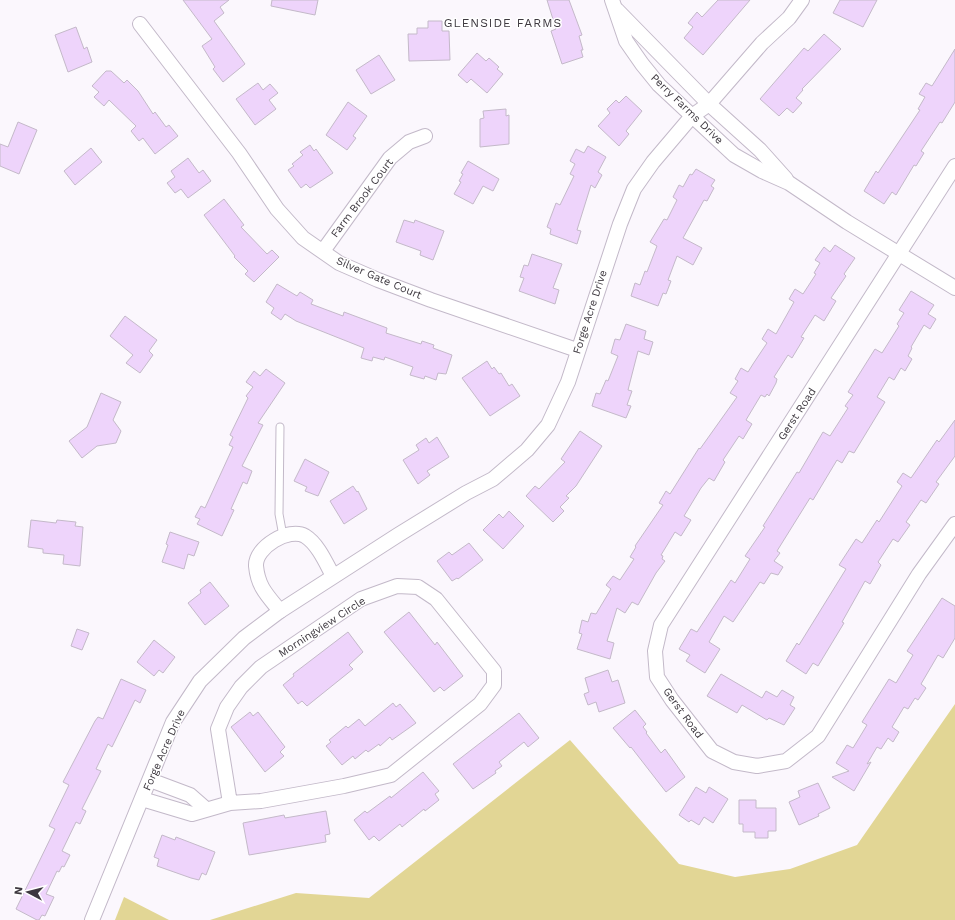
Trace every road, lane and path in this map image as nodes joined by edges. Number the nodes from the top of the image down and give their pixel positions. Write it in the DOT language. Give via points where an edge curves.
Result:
graph roads {
  1 [pos="802,0"];
  2 [pos="613,4"];
  3 [pos="140,24"];
  4 [pos="709,104"];
  5 [pos="692,116"];
  6 [pos="425,136"];
  7 [pos="955,166"];
  8 [pos="789,183"];
  9 [pos="323,251"];
  10 [pos="900,254"];
  11 [pos="955,288"];
  12 [pos="577,350"];
  13 [pos="280,426"];
  14 [pos="955,524"];
  15 [pos="283,536"];
  16 [pos="334,576"];
  17 [pos="280,611"];
  18 [pos="150,780"];
  19 [pos="142,799"];
  20 [pos="230,803"];
  21 [pos="206,809"];
  22 [pos="92,920"];
  1 -- 4 [label="street, Forge Acre Drive" via="789,18 762,43"];
  2 -- 4 [label="street, Perry Farms Drive"];
  2 -- 5 [label="street, Perry Farms Drive" via="626,41 642,64 659,86"];
  3 -- 9 [label="street, Silver Gate Court" via="239,153 277,209 303,238"];
  4 -- 5 [label="street, Forge Acre Drive"];
  4 -- 8 [label="street, Perry Farms Drive" via="760,150"];
  5 -- 8 [label="street, Perry Farms Drive" via="734,155"];
  5 -- 12 [label="street, Forge Acre Drive" via="634,188"];
  6 -- 9 [label="street, Farm Brook Court" via="409,142 390,158"];
  7 -- 10 [label="street, Gerst Road"];
  8 -- 10 [label="street, Perry Farms Drive"];
  9 -- 12 [label="street, Silver Gate Court" via="339,263 378,280"];
  10 -- 11 [label="street, Perry Farms Drive"];
  10 -- 14 [label="street, Gerst Road" via="661,625 655,651 657,677 712,751 734,762 757,766 786,761 818,736 919,574"];
  12 -- 16 [label="street, Forge Acre Drive" via="568,382 548,425 527,450 493,479 466,493"];
  13 -- 15 [label="lane" via="279,514"];
  15 -- 16 [label="street" via="306,536 316,546"];
  15 -- 17 [label="street" via="265,548 256,564 260,588"];
  16 -- 17 [label="street, Forge Acre Drive"];
  17 -- 18 [label="street, Forge Acre Drive" via="244,638 200,680 173,722"];
  18 -- 19 [label="street, Forge Acre Drive"];
  18 -- 21 [label="street" via="190,795"];
  19 -- 21 [label="street, Morningview Circle" via="192,814"];
  19 -- 22 [label="street, Forge Acre Drive"];
  20 -- 20 [label="street, Morningview Circle" via="261,801 391,775 480,704 494,685 494,671 436,599 418,587 398,586 361,599 261,667 227,707 218,729"];
  20 -- 21 [label="street, Morningview Circle"];
}
